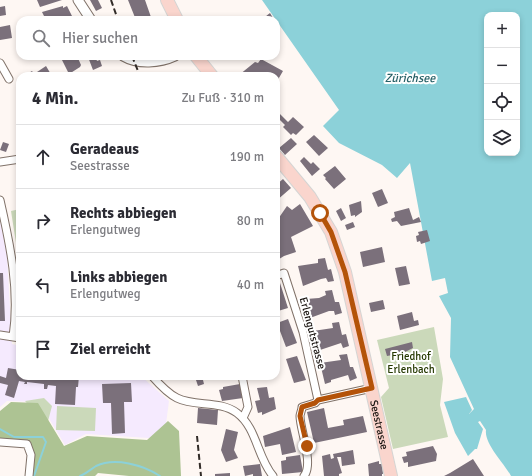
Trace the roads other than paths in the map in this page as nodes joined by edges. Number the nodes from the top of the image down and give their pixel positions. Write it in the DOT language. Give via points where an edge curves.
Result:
graph roads {
  1 [pos="78,0"];
  2 [pos="168,0"];
  3 [pos="88,16"];
  4 [pos="175,16"];
  5 [pos="133,60"];
  6 [pos="161,60"];
  7 [pos="199,60"];
  8 [pos="0,63"];
  9 [pos="209,72"];
  10 [pos="9,80"];
  11 [pos="16,160"];
  12 [pos="280,161"];
  13 [pos="0,162"];
  14 [pos="0,200"];
  15 [pos="280,274"];
  16 [pos="0,335"];
  17 [pos="16,338"];
  18 [pos="157,380"];
  19 [pos="243,380"];
  20 [pos="372,388"];
  21 [pos="318,400"];
  22 [pos="243,418"];
  23 [pos="0,442"];
  24 [pos="29,476"];
  25 [pos="273,476"];
  26 [pos="304,476"];
  27 [pos="391,476"];
  1 -- 3 [label="street"];
  2 -- 4 [label="main road"];
  5 -- 6 [label="street"];
  7 -- 9 [label="main road"];
  8 -- 10 [label="street"];
  11 -- 13 [label="street"];
  12 -- 20 [label="main road, Seestrasse" via="310,197 331,232 345,272"];
  14 -- 17 [label="street" via="12,251"];
  15 -- 21 [label="street, Erlengutstrasse" via="284,273 303,332"];
  16 -- 17 [label="street"];
  18 -- 22 [label="street" via="177,398 227,408"];
  19 -- 22 [label="street" via="248,408"];
  20 -- 21 [label="street"];
  20 -- 27 [label="main road, Seestrasse"];
  21 -- 26 [label="street" via="302,407 300,416 307,446 307,471"];
  22 -- 25 [label="street"];
  23 -- 24 [label="street" via="27,444 31,455"];
}
